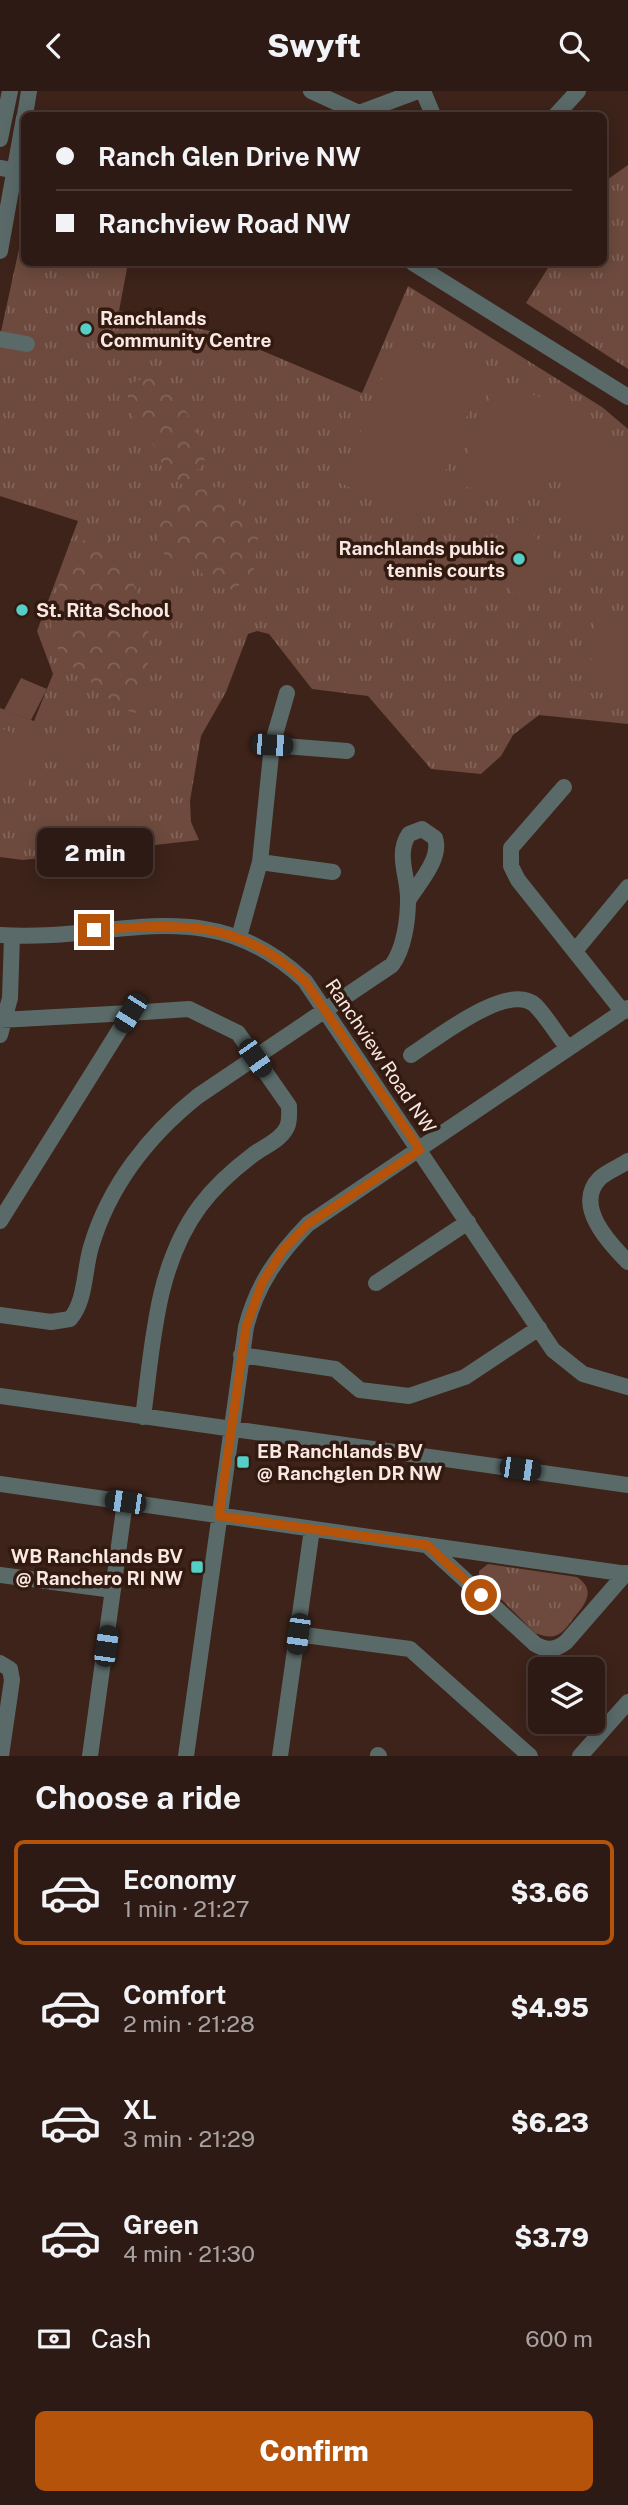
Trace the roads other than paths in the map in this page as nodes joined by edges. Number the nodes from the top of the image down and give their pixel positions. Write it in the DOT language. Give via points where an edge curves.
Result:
graph roads {
  1 [pos="10,91"];
  2 [pos="311,91"];
  3 [pos="421,91"];
  4 [pos="578,91"];
  5 [pos="357,112"];
  6 [pos="362,112"];
  7 [pos="432,112"];
  8 [pos="559,112"];
  9 [pos="0,141"];
  10 [pos="21,148"];
  11 [pos="21,150"];
  12 [pos="13,170"];
  13 [pos="0,251"];
  14 [pos="418,266"];
  15 [pos="0,339"];
  16 [pos="27,344"];
  17 [pos="628,397"];
  18 [pos="287,693"];
  19 [pos="272,745"];
  20 [pos="347,751"];
  21 [pos="564,787"];
  22 [pos="260,862"];
  23 [pos="332,872"];
  24 [pos="628,887"];
  25 [pos="408,899"];
  26 [pos="6,935"];
  27 [pos="239,937"];
  28 [pos="575,951"];
  29 [pos="626,1010"];
  30 [pos="325,1011"];
  31 [pos="130,1013"];
  32 [pos="2,1025"];
  33 [pos="568,1048"];
  34 [pos="411,1055"];
  35 [pos="255,1058"];
  36 [pos="420,1150"];
  37 [pos="628,1161"];
  38 [pos="0,1221"];
  39 [pos="468,1222"];
  40 [pos="628,1262"];
  41 [pos="376,1283"];
  42 [pos="0,1315"];
  43 [pos="538,1328"];
  44 [pos="241,1355"];
  45 [pos="628,1387"];
  46 [pos="0,1396"];
  47 [pos="143,1417"];
  48 [pos="231,1429"];
  49 [pos="0,1484"];
  50 [pos="628,1485"];
  51 [pos="125,1502"];
  52 [pos="219,1516"];
  53 [pos="312,1529"];
  54 [pos="427,1545"];
  55 [pos="627,1573"];
  56 [pos="0,1575"];
  57 [pos="113,1590"];
  58 [pos="298,1634"];
  59 [pos="0,1663"];
  60 [pos="628,1702"];
  61 [pos="1,1756"];
  62 [pos="90,1756"];
  63 [pos="186,1756"];
  64 [pos="280,1756"];
  65 [pos="530,1756"];
  66 [pos="580,1756"];
  1 -- 9 [label="street"];
  2 -- 5 [label="street"];
  3 -- 6 [label="street"];
  3 -- 7 [label="street"];
  4 -- 8 [label="street"];
  9 -- 10 [label="street"];
  11 -- 12 [label="street"];
  12 -- 13 [label="street"];
  14 -- 17 [label="street"];
  15 -- 16 [label="street"];
  18 -- 19 [label="street"];
  19 -- 20 [label="street"];
  19 -- 22 [label="street"];
  21 -- 28 [label="street" via="511,848 511,866"];
  22 -- 23 [label="street"];
  22 -- 27 [label="street"];
  24 -- 28 [label="street"];
  25 -- 30 [label="street" via="398,957"];
  26 -- 27 [label="street, Ranchview Road NW" via="175,925"];
  26 -- 32 [label="street" via="10,998"];
  27 -- 30 [label="street, Ranchview Road NW" via="293,970"];
  28 -- 29 [label="street"];
  29 -- 33 [label="street"];
  30 -- 35 [label="street"];
  30 -- 36 [label="street, Ranchview Road NW"];
  31 -- 32 [label="street"];
  31 -- 35 [label="street" via="190,1009 238,1033"];
  31 -- 38 [label="street"];
  33 -- 34 [label="street" via="534,1004 518,997 493,1003"];
  33 -- 36 [label="street"];
  35 -- 42 [label="street" via="171,1117 122,1180 95,1233 79,1304 70,1319 51,1322"];
  35 -- 47 [label="street" via="289,1106 288,1126 220,1182 180,1239 162,1292"];
  36 -- 39 [label="street, Ranchview Road NW"];
  36 -- 44 [label="street" via="308,1224 283,1250 252,1304"];
  37 -- 40 [label="street" via="600,1178 591,1193 590,1207"];
  39 -- 41 [label="street"];
  39 -- 43 [label="street, Ranchview Road NW"];
  43 -- 44 [label="street" via="465,1377 409,1396 360,1390 335,1369"];
  43 -- 45 [label="street, Ranchview Road NW" via="572,1367 595,1379"];
  44 -- 48 [label="street"];
  46 -- 47 [label="street"];
  47 -- 48 [label="street"];
  48 -- 50 [label="street"];
  48 -- 52 [label="street"];
  49 -- 51 [label="street"];
  51 -- 52 [label="street"];
  51 -- 57 [label="street"];
  52 -- 53 [label="street"];
  52 -- 63 [label="street"];
  53 -- 54 [label="street"];
  53 -- 58 [label="street"];
  54 -- 55 [label="street"];
  54 -- 55 [label="street" via="545,1649 566,1642"];
  56 -- 57 [label="street"];
  57 -- 62 [label="street"];
  58 -- 64 [label="street"];
  58 -- 65 [label="street" via="410,1650"];
  59 -- 61 [label="street" via="12,1676"];
  60 -- 66 [label="street"];
}
